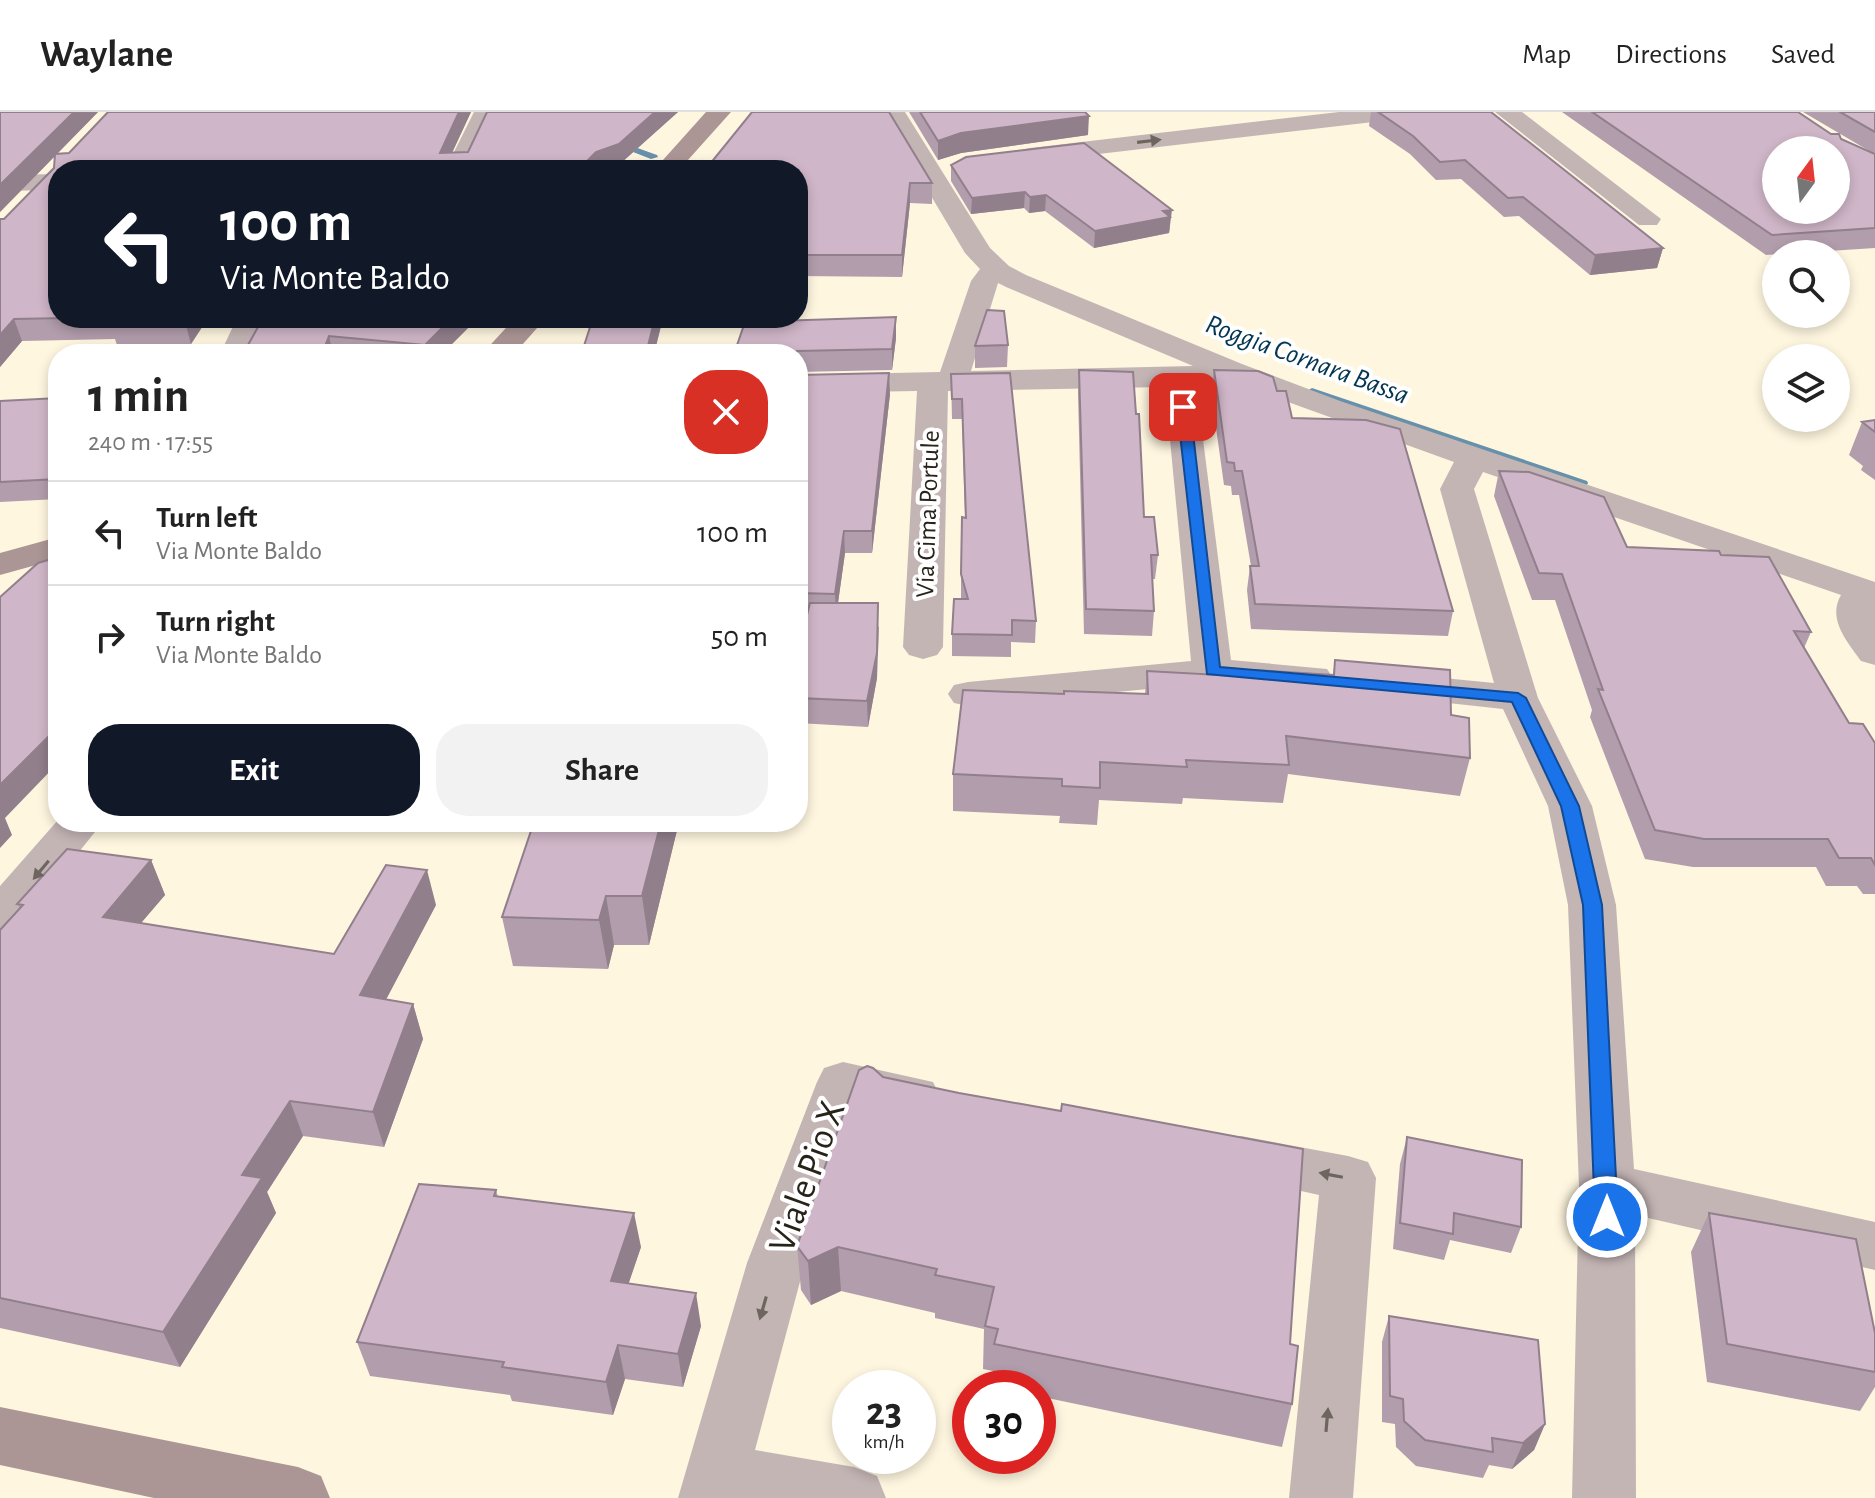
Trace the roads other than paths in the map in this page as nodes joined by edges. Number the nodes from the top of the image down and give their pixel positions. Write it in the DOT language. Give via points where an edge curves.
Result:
graph roads {
  1 [pos="486,112"];
  2 [pos="719,112"];
  3 [pos="893,112"];
  4 [pos="1391,112"];
  5 [pos="1507,112"];
  6 [pos="1244,120"];
  7 [pos="1090,122"];
  8 [pos="1109,146"];
  9 [pos="1006,158"];
  10 [pos="462,160"];
  11 [pos="675,160"];
  12 [pos="48,175"];
  13 [pos="0,183"];
  14 [pos="48,183"];
  15 [pos="19,211"];
  16 [pos="1648,219"];
  17 [pos="999,272"];
  18 [pos="522,328"];
  19 [pos="506,344"];
  20 [pos="1231,371"];
  21 [pos="1180,377"];
  22 [pos="943,382"];
  23 [pos="808,384"];
  24 [pos="1479,459"];
  25 [pos="48,551"];
  26 [pos="0,564"];
  27 [pos="1869,592"];
  28 [pos="923,647"];
  29 [pos="1875,653"];
  30 [pos="1212,671"];
  31 [pos="968,694"];
  32 [pos="1518,698"];
  33 [pos="72,832"];
  34 [pos="0,917"];
  35 [pos="966,1105"];
  36 [pos="1195,1149"];
  37 [pos="1607,1186"];
  38 [pos="1875,1246"];
  39 [pos="0,1436"];
  40 [pos="714,1486"];
  41 [pos="298,1498"];
  42 [pos="854,1498"];
  43 [pos="1321,1498"];
  44 [pos="1604,1498"];
  1 -- 10 [label="street"];
  2 -- 11 [label="street"];
  3 -- 17 [label="street" via="918,152 946,169 979,253"];
  4 -- 6 [label="street"];
  5 -- 16 [label="street"];
  8 -- 6 [label="street, one-way"];
  7 -- 8 [label="street"];
  8 -- 9 [label="street"];
  12 -- 13 [label="street"];
  14 -- 15 [label="street"];
  17 -- 20 [label="street"];
  17 -- 22 [label="street, Via Cima Portule" via="985,281"];
  18 -- 19 [label="street"];
  20 -- 21 [label="street"];
  20 -- 24 [label="street"];
  21 -- 22 [label="street"];
  21 -- 30 [label="street"];
  22 -- 23 [label="street"];
  22 -- 28 [label="street, Via Cima Portule"];
  24 -- 27 [label="street"];
  24 -- 32 [label="street" via="1467,467 1457,489"];
  25 -- 26 [label="street"];
  27 -- 29 [label="street" via="1854,600 1852,609"];
  30 -- 31 [label="street"];
  30 -- 32 [label="street"];
  32 -- 37 [label="street" via="1570,806 1592,905"];
  33 -- 34 [label="street, one-way"];
  35 -- 40 [label="street, Viale Pio X, one-way" via="843,1082 776,1263"];
  43 -- 36 [label="street, one-way" via="1348,1178"];
  37 -- 38 [label="street"];
  37 -- 44 [label="street"];
  39 -- 41 [label="street"];
  40 -- 42 [label="street, Viale Pio X"];
}
